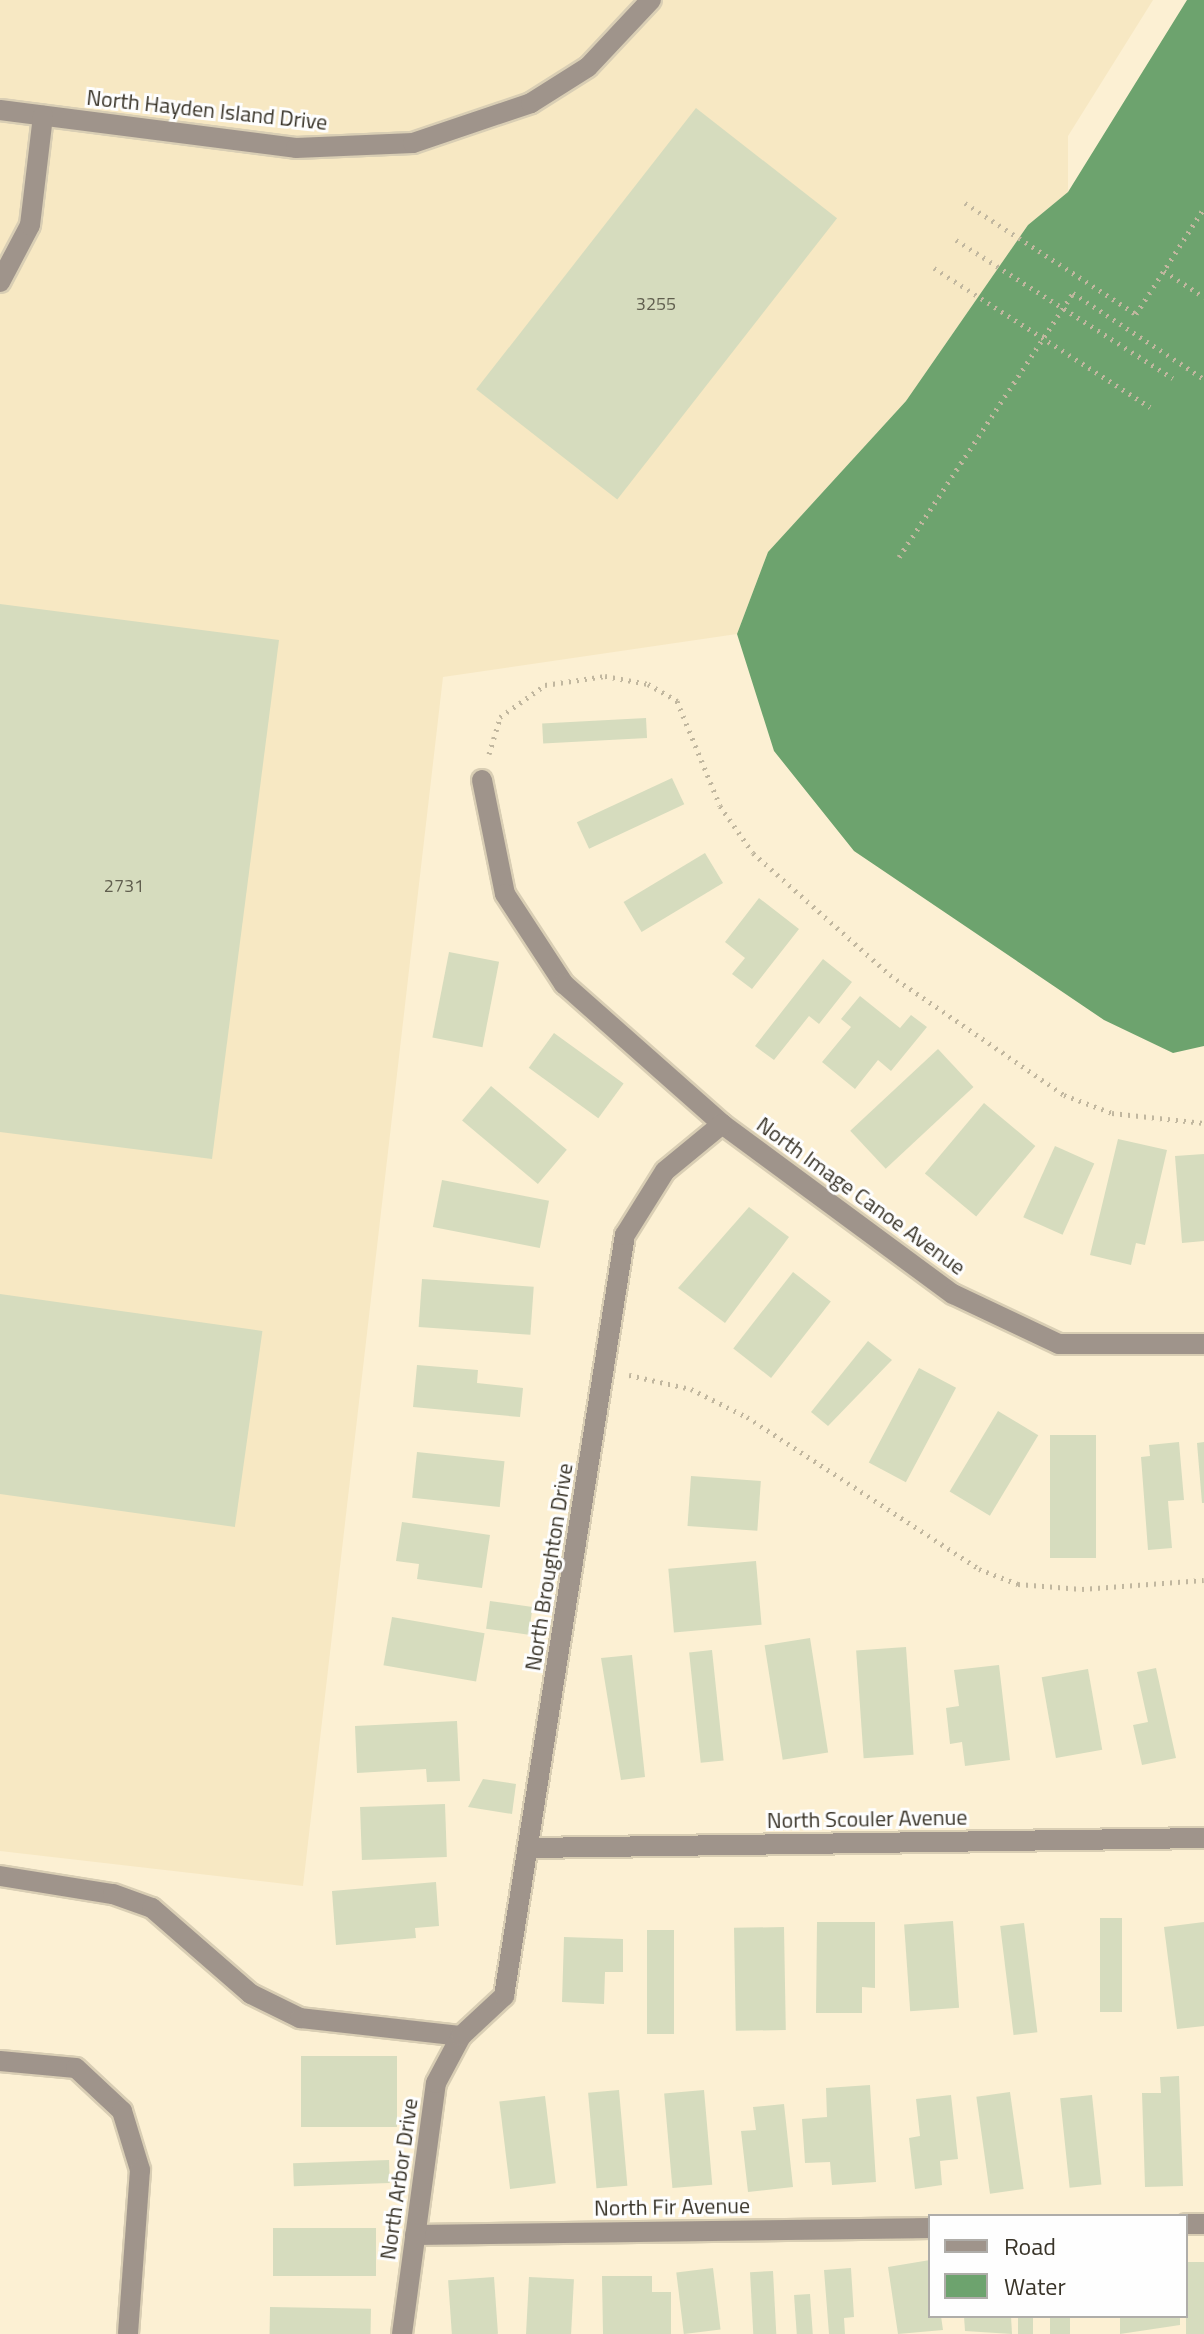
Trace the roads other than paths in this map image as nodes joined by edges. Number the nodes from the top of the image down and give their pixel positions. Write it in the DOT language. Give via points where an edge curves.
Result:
graph roads {
  1 [pos="651,0"];
  2 [pos="0,110"];
  3 [pos="43,116"];
  4 [pos="0,282"];
  5 [pos="482,780"];
  6 [pos="722,1124"];
  7 [pos="1204,1344"];
  8 [pos="1204,1838"];
  9 [pos="530,1848"];
  10 [pos="0,1876"];
  11 [pos="461,2036"];
  12 [pos="0,2061"];
  13 [pos="928,2228"];
  14 [pos="415,2235"];
  15 [pos="128,2334"];
  16 [pos="402,2334"];
  1 -- 3 [label="street, North Hayden Island Drive" via="588,67 531,103 413,143 296,148"];
  2 -- 3 [label="street, North Hayden Island Drive"];
  3 -- 4 [label="street" via="30,225"];
  5 -- 6 [label="street, North Image Canoe Avenue" via="505,894 564,984"];
  6 -- 7 [label="street, North Image Canoe Avenue" via="953,1294 1059,1344"];
  6 -- 9 [label="street, North Broughton Drive" via="665,1171 625,1235"];
  8 -- 9 [label="street, North Scouler Avenue"];
  9 -- 11 [label="street, North Broughton Drive" via="504,1996"];
  10 -- 11 [label="street" via="113,1894 152,1908 251,1994 300,2018"];
  11 -- 14 [label="street, North Arbor Drive" via="436,2083"];
  12 -- 15 [label="street" via="76,2068 122,2111 140,2170"];
  13 -- 14 [label="street, North Fir Avenue"];
  14 -- 16 [label="street, North Arbor Drive"];
}
